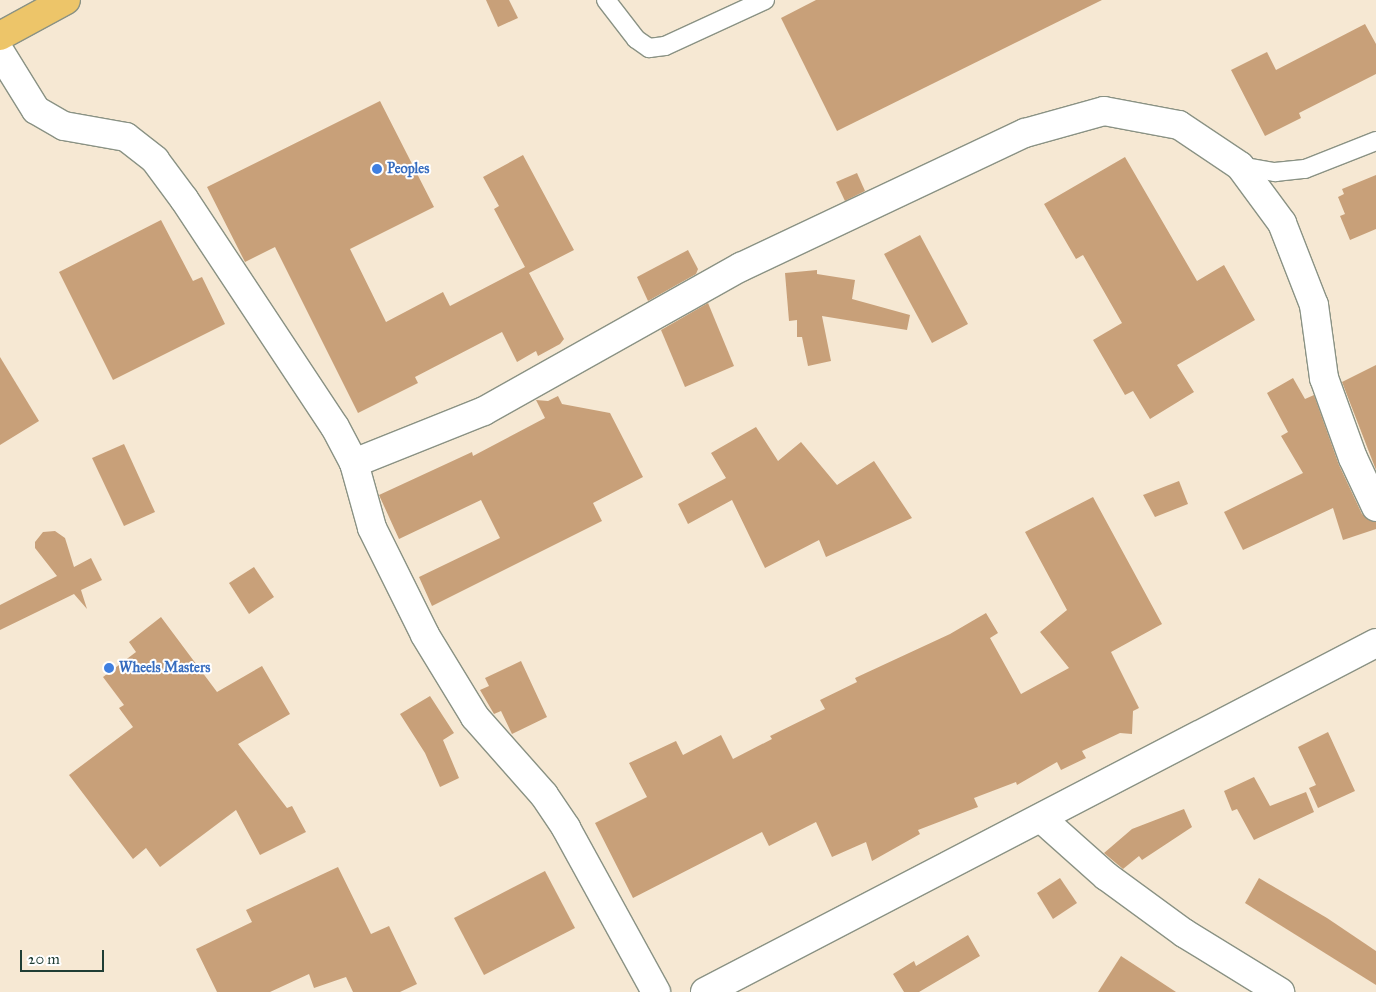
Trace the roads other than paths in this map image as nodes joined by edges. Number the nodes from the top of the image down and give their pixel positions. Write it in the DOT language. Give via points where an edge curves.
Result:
graph roads {
  1 [pos="66,0"];
  2 [pos="606,0"];
  3 [pos="765,0"];
  4 [pos="0,36"];
  5 [pos="0,52"];
  6 [pos="1376,141"];
  7 [pos="1240,166"];
  8 [pos="354,463"];
  9 [pos="1376,507"];
  10 [pos="1375,646"];
  11 [pos="1042,819"];
  12 [pos="656,992"];
  13 [pos="705,992"];
  14 [pos="1280,992"];
  1 -- 4 [label="highway"];
  2 -- 3 [label="lane" via="636,39 649,48 666,46"];
  5 -- 8 [label="street" via="36,110 64,126 126,137 155,160 335,427"];
  6 -- 7 [label="lane" via="1305,169 1275,172"];
  7 -- 8 [label="street" via="1179,126 1104,111 1025,133 741,267 484,410"];
  7 -- 9 [label="street" via="1282,223 1314,305 1324,378 1352,458"];
  8 -- 12 [label="street" via="372,528 425,635 475,717 544,795"];
  10 -- 11 [label="street"];
  11 -- 13 [label="street"];
  11 -- 14 [label="street" via="1106,876 1184,933"];
}
